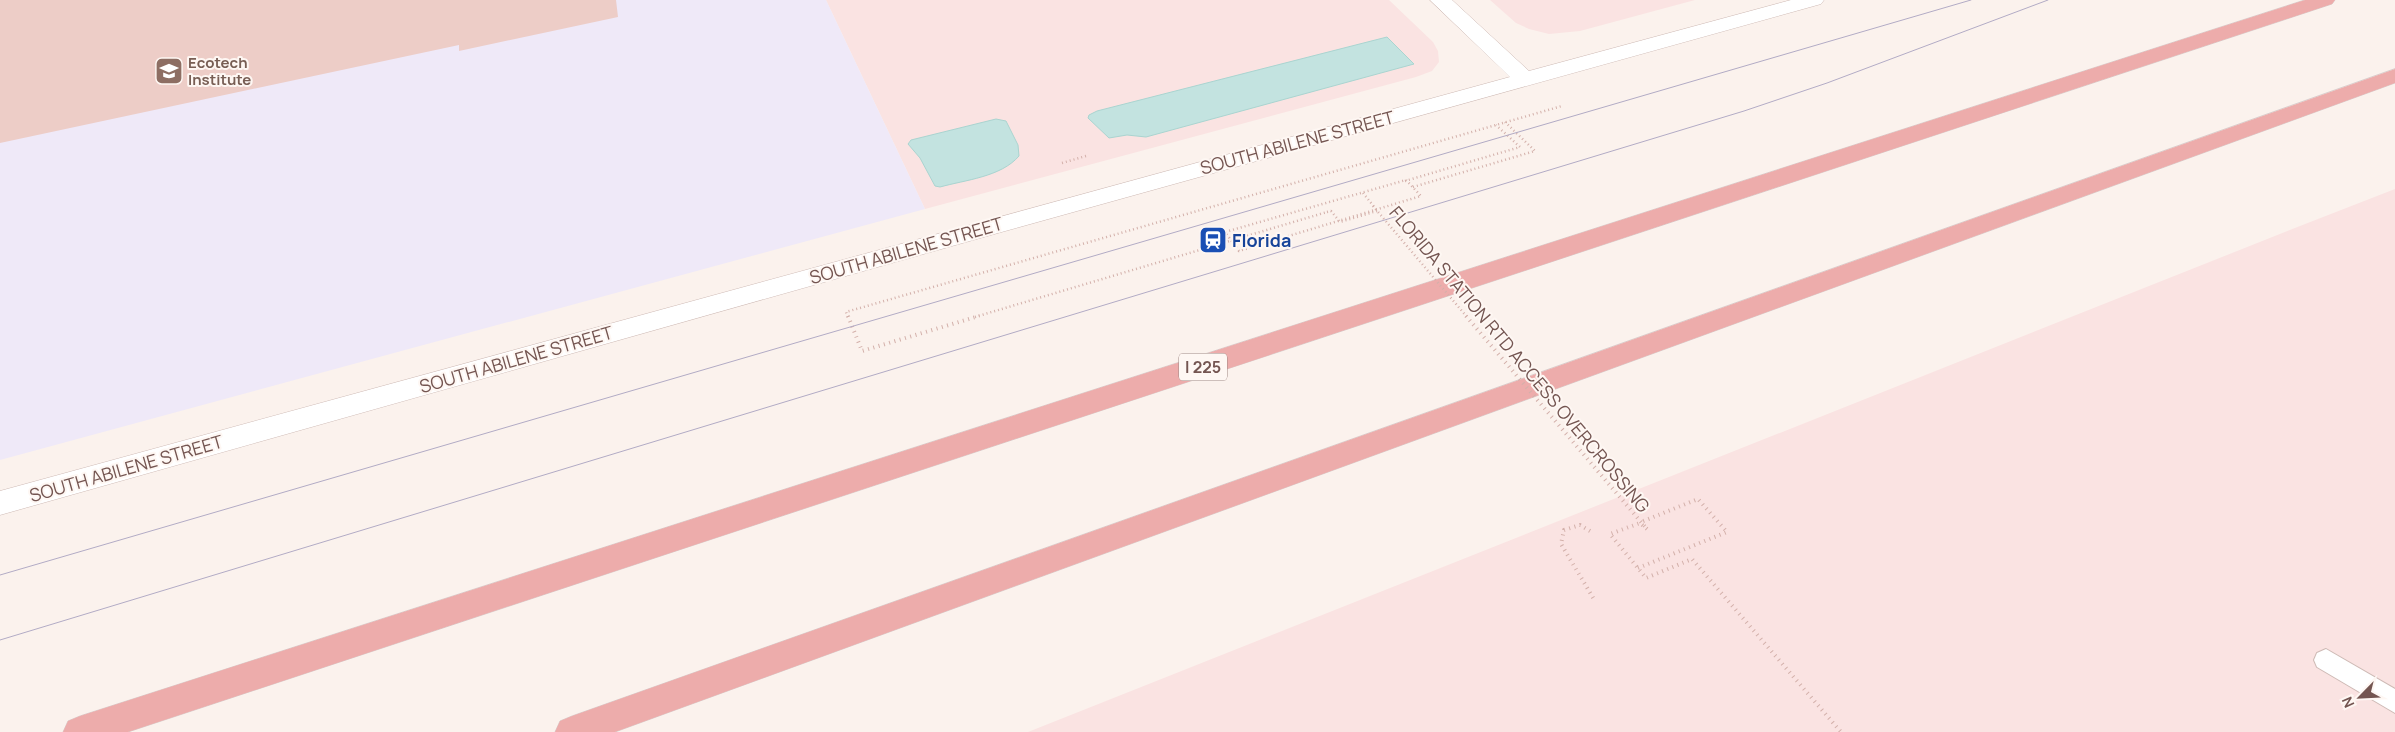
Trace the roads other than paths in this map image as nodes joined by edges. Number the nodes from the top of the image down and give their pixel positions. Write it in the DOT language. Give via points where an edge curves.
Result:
graph roads {
  1 [pos="1440,0"];
  2 [pos="1814,0"];
  3 [pos="2325,0"];
  4 [pos="2395,76"];
  5 [pos="1525,79"];
  6 [pos="0,503"];
  7 [pos="2326,660"];
  8 [pos="2395,702"];
  9 [pos="80,732"];
  10 [pos="572,732"];
  1 -- 5 [label="street"];
  2 -- 5 [label="street, SOUTH ABILENE STREET"];
  3 -- 9 [label="highway, I 225"];
  4 -- 10 [label="highway"];
  5 -- 6 [label="street, SOUTH ABILENE STREET"];
  7 -- 8 [label="lane"];
}
